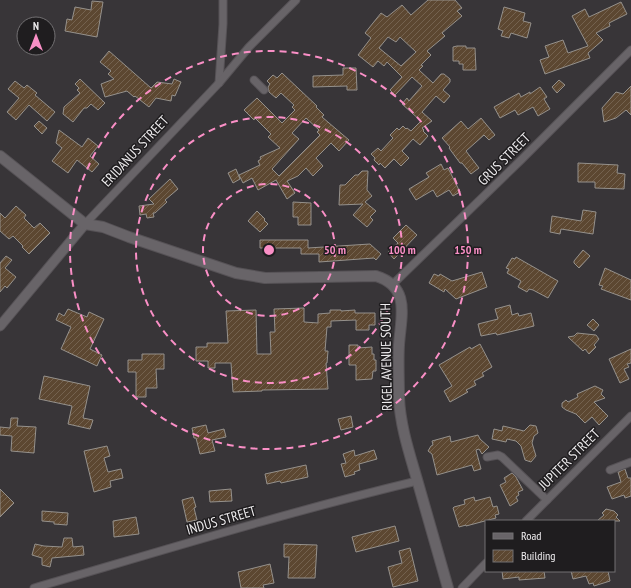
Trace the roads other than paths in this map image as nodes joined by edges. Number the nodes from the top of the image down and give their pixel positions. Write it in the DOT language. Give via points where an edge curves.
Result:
graph roads {
  1 [pos="223,0"];
  2 [pos="296,0"];
  3 [pos="631,50"];
  4 [pos="254,80"];
  5 [pos="219,83"];
  6 [pos="264,90"];
  7 [pos="0,156"];
  8 [pos="85,224"];
  9 [pos="393,284"];
  10 [pos="0,326"];
  11 [pos="631,416"];
  12 [pos="487,457"];
  13 [pos="631,462"];
  14 [pos="610,470"];
  15 [pos="417,481"];
  16 [pos="547,500"];
  17 [pos="527,520"];
  18 [pos="485,564"];
  19 [pos="34,588"];
  20 [pos="448,588"];
  21 [pos="462,588"];
  1 -- 5 [label="street"];
  2 -- 5 [label="street, ERIDANUS STREET" via="249,47"];
  3 -- 9 [label="street, GRUS STREET"];
  4 -- 6 [label="street"];
  5 -- 8 [label="street, ERIDANUS STREET"];
  7 -- 8 [label="main road"];
  8 -- 9 [label="main road, RIGEL AVENUE SOUTH" via="103,226 236,273 265,278 376,276"];
  8 -- 10 [label="street, ERIDANUS STREET"];
  9 -- 15 [label="main road, RIGEL AVENUE SOUTH" via="402,304 399,346 401,415"];
  11 -- 16 [label="street, JUPITER STREET"];
  12 -- 16 [label="street" via="498,454"];
  13 -- 14 [label="street"];
  15 -- 19 [label="street, INDUS STREET" via="169,548"];
  15 -- 20 [label="main road, RIGEL AVENUE SOUTH"];
  16 -- 17 [label="street, JUPITER STREET"];
  18 -- 21 [label="street"];
}
